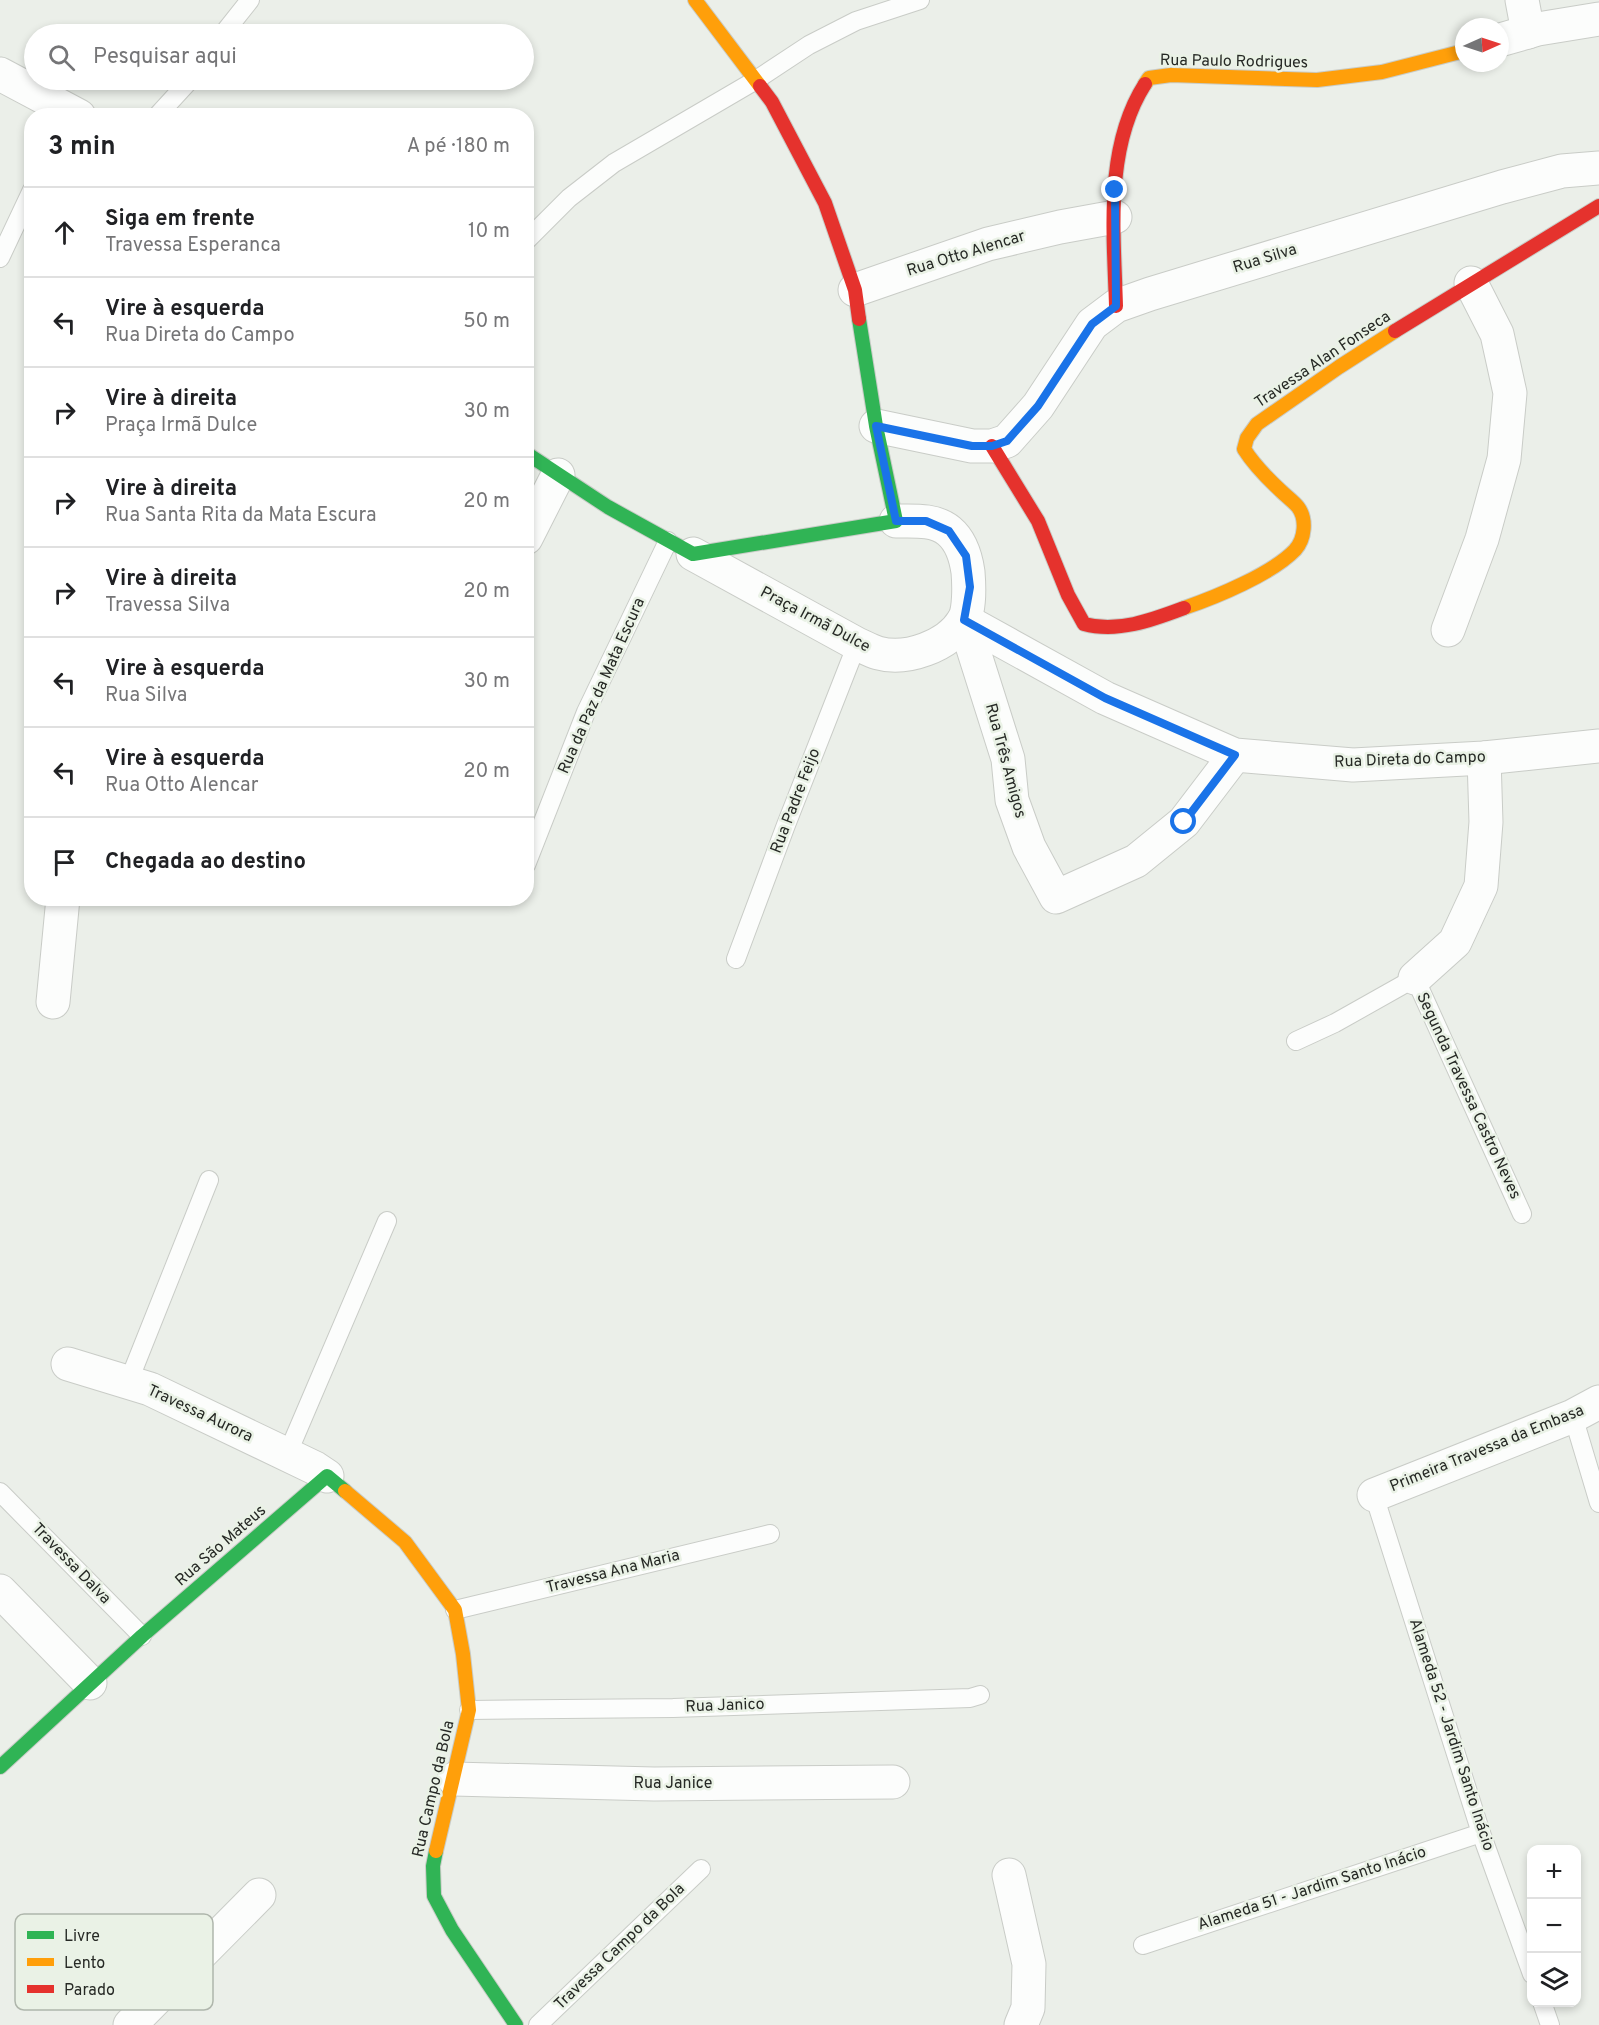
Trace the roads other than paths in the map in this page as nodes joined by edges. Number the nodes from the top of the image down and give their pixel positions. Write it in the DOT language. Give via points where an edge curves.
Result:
graph roads {
  1 [pos="250,0"];
  2 [pos="695,0"];
  3 [pos="920,0"];
  4 [pos="1521,0"];
  5 [pos="1599,18"];
  6 [pos="231,24"];
  7 [pos="1514,36"];
  8 [pos="1455,53"];
  9 [pos="0,74"];
  10 [pos="756,81"];
  11 [pos="24,87"];
  12 [pos="29,90"];
  13 [pos="181,90"];
  14 [pos="62,108"];
  15 [pos="164,108"];
  16 [pos="1599,168"];
  17 [pos="1599,206"];
  18 [pos="24,207"];
  19 [pos="1115,217"];
  20 [pos="534,233"];
  21 [pos="0,258"];
  22 [pos="1471,283"];
  23 [pos="855,290"];
  24 [pos="1116,306"];
  25 [pos="876,426"];
  26 [pos="992,446"];
  27 [pos="534,458"];
  28 [pos="558,475"];
  29 [pos="896,521"];
  30 [pos="534,522"];
  31 [pos="681,547"];
  32 [pos="964,620"];
  33 [pos="1448,630"];
  34 [pos="857,644"];
  35 [pos="1599,746"];
  36 [pos="1235,755"];
  37 [pos="1484,758"];
  38 [pos="534,845"];
  39 [pos="62,906"];
  40 [pos="736,959"];
  41 [pos="1415,978"];
  42 [pos="53,1002"];
  43 [pos="1296,1041"];
  44 [pos="209,1180"];
  45 [pos="1522,1214"];
  46 [pos="387,1221"];
  47 [pos="68,1364"];
  48 [pos="128,1383"];
  49 [pos="1586,1409"];
  50 [pos="287,1455"];
  51 [pos="327,1476"];
  52 [pos="0,1492"];
  53 [pos="1374,1495"];
  54 [pos="1599,1503"];
  55 [pos="770,1534"];
  56 [pos="0,1591"];
  57 [pos="455,1610"];
  58 [pos="142,1636"];
  59 [pos="90,1683"];
  60 [pos="980,1695"];
  61 [pos="469,1710"];
  62 [pos="0,1767"];
  63 [pos="454,1779"];
  64 [pos="893,1782"];
  65 [pos="1481,1833"];
  66 [pos="702,1869"];
  67 [pos="1009,1875"];
  68 [pos="259,1895"];
  69 [pos="213,1941"];
  70 [pos="1143,1945"];
  71 [pos="1527,1960"];
  72 [pos="1544,2007"];
  73 [pos="145,2010"];
  74 [pos="130,2025"];
  75 [pos="516,2025"];
  76 [pos="538,2025"];
  77 [pos="1021,2025"];
  78 [pos="1549,2025"];
  1 -- 6 [label="lane"];
  2 -- 10 [label="street"];
  3 -- 10 [label="lane" via="847,26 809,45"];
  4 -- 7 [label="street"];
  5 -- 7 [label="street"];
  8 -- 19 [label="street, Rua Paulo Rodrigues" via="1382,72 1317,80 1171,75 1149,78 1128,117 1119,155"];
  9 -- 11 [label="street"];
  10 -- 20 [label="lane" via="614,163 569,198"];
  10 -- 23 [label="street" via="772,102 825,203"];
  12 -- 14 [label="street"];
  13 -- 15 [label="lane"];
  16 -- 24 [label="street, Rua Silva" via="1562,171 1502,187"];
  17 -- 22 [label="street, Travessa Alan Fonseca"];
  18 -- 21 [label="lane"];
  19 -- 23 [label="street, Rua Otto Alencar" via="988,244"];
  19 -- 24 [label="street"];
  22 -- 26 [label="street, Travessa Alan Fonseca" via="1257,424 1244,449 1254,467 1300,509 1303,538 1293,552 1259,575 1155,619 1118,628 1085,624 1024,494"];
  22 -- 33 [label="street" via="1497,334 1510,393 1504,459 1482,539"];
  23 -- 25 [label="street"];
  24 -- 26 [label="street, Rua Silva" via="1092,324 1020,428 1007,441"];
  25 -- 26 [label="street" via="972,446"];
  25 -- 29 [label="street"];
  27 -- 28 [label="street"];
  28 -- 30 [label="street"];
  28 -- 31 [label="street"];
  29 -- 31 [label="street"];
  29 -- 32 [label="street" via="926,521 949,531 966,556 970,587"];
  31 -- 34 [label="street, Praça Irmã Dulce"];
  31 -- 38 [label="lane, Rua da Paz da Mata Escura" via="586,712"];
  32 -- 34 [label="street, Praça Irmã Dulce" via="944,640 925,651 879,654"];
  32 -- 36 [label="street, Rua Direta do Campo" via="1105,698"];
  32 -- 36 [label="street, Rua Três Amigos" via="1008,759 1012,800 1029,847 1056,897 1136,861 1184,822"];
  34 -- 40 [label="lane, Rua Padre Feijo"];
  35 -- 37 [label="street, Rua Direta do Campo"];
  36 -- 37 [label="street, Rua Direta do Campo" via="1353,765"];
  37 -- 41 [label="street" via="1486,822 1481,886 1455,942"];
  39 -- 42 [label="street"];
  41 -- 43 [label="lane"];
  41 -- 45 [label="lane, Segunda Travessa Castro Neves"];
  44 -- 48 [label="lane"];
  46 -- 50 [label="lane"];
  47 -- 48 [label="street, Travessa Aurora"];
  48 -- 50 [label="street, Travessa Aurora" via="150,1389"];
  49 -- 53 [label="street, Primeira Travessa da Embasa"];
  49 -- 54 [label="lane"];
  50 -- 51 [label="street, Travessa Aurora"];
  51 -- 57 [label="street" via="405,1542"];
  51 -- 58 [label="street, Rua São Mateus"];
  52 -- 58 [label="lane, Travessa Dalva"];
  53 -- 65 [label="lane, Alameda 52 - Jardim Santo Inácio"];
  55 -- 57 [label="lane, Travessa Ana Maria"];
  56 -- 59 [label="street"];
  57 -- 61 [label="street, Rua Campo da Bola"];
  58 -- 59 [label="street, Rua São Mateus"];
  59 -- 62 [label="street, Rua São Mateus"];
  60 -- 61 [label="lane, Rua Janico" via="673,1708"];
  61 -- 63 [label="street, Rua Campo da Bola"];
  63 -- 64 [label="street, Rua Janice" via="654,1784"];
  63 -- 75 [label="street, Rua Campo da Bola" via="433,1866 434,1896 452,1930"];
  65 -- 70 [label="lane, Alameda 51 - Jardim Santo Inácio"];
  65 -- 71 [label="lane, Alameda 52 - Jardim Santo Inácio"];
  66 -- 76 [label="lane, Travessa Campo da Bola"];
  67 -- 77 [label="street" via="1029,1964 1028,2007"];
  68 -- 69 [label="street"];
  72 -- 78 [label="lane"];
  73 -- 74 [label="street"];
}
